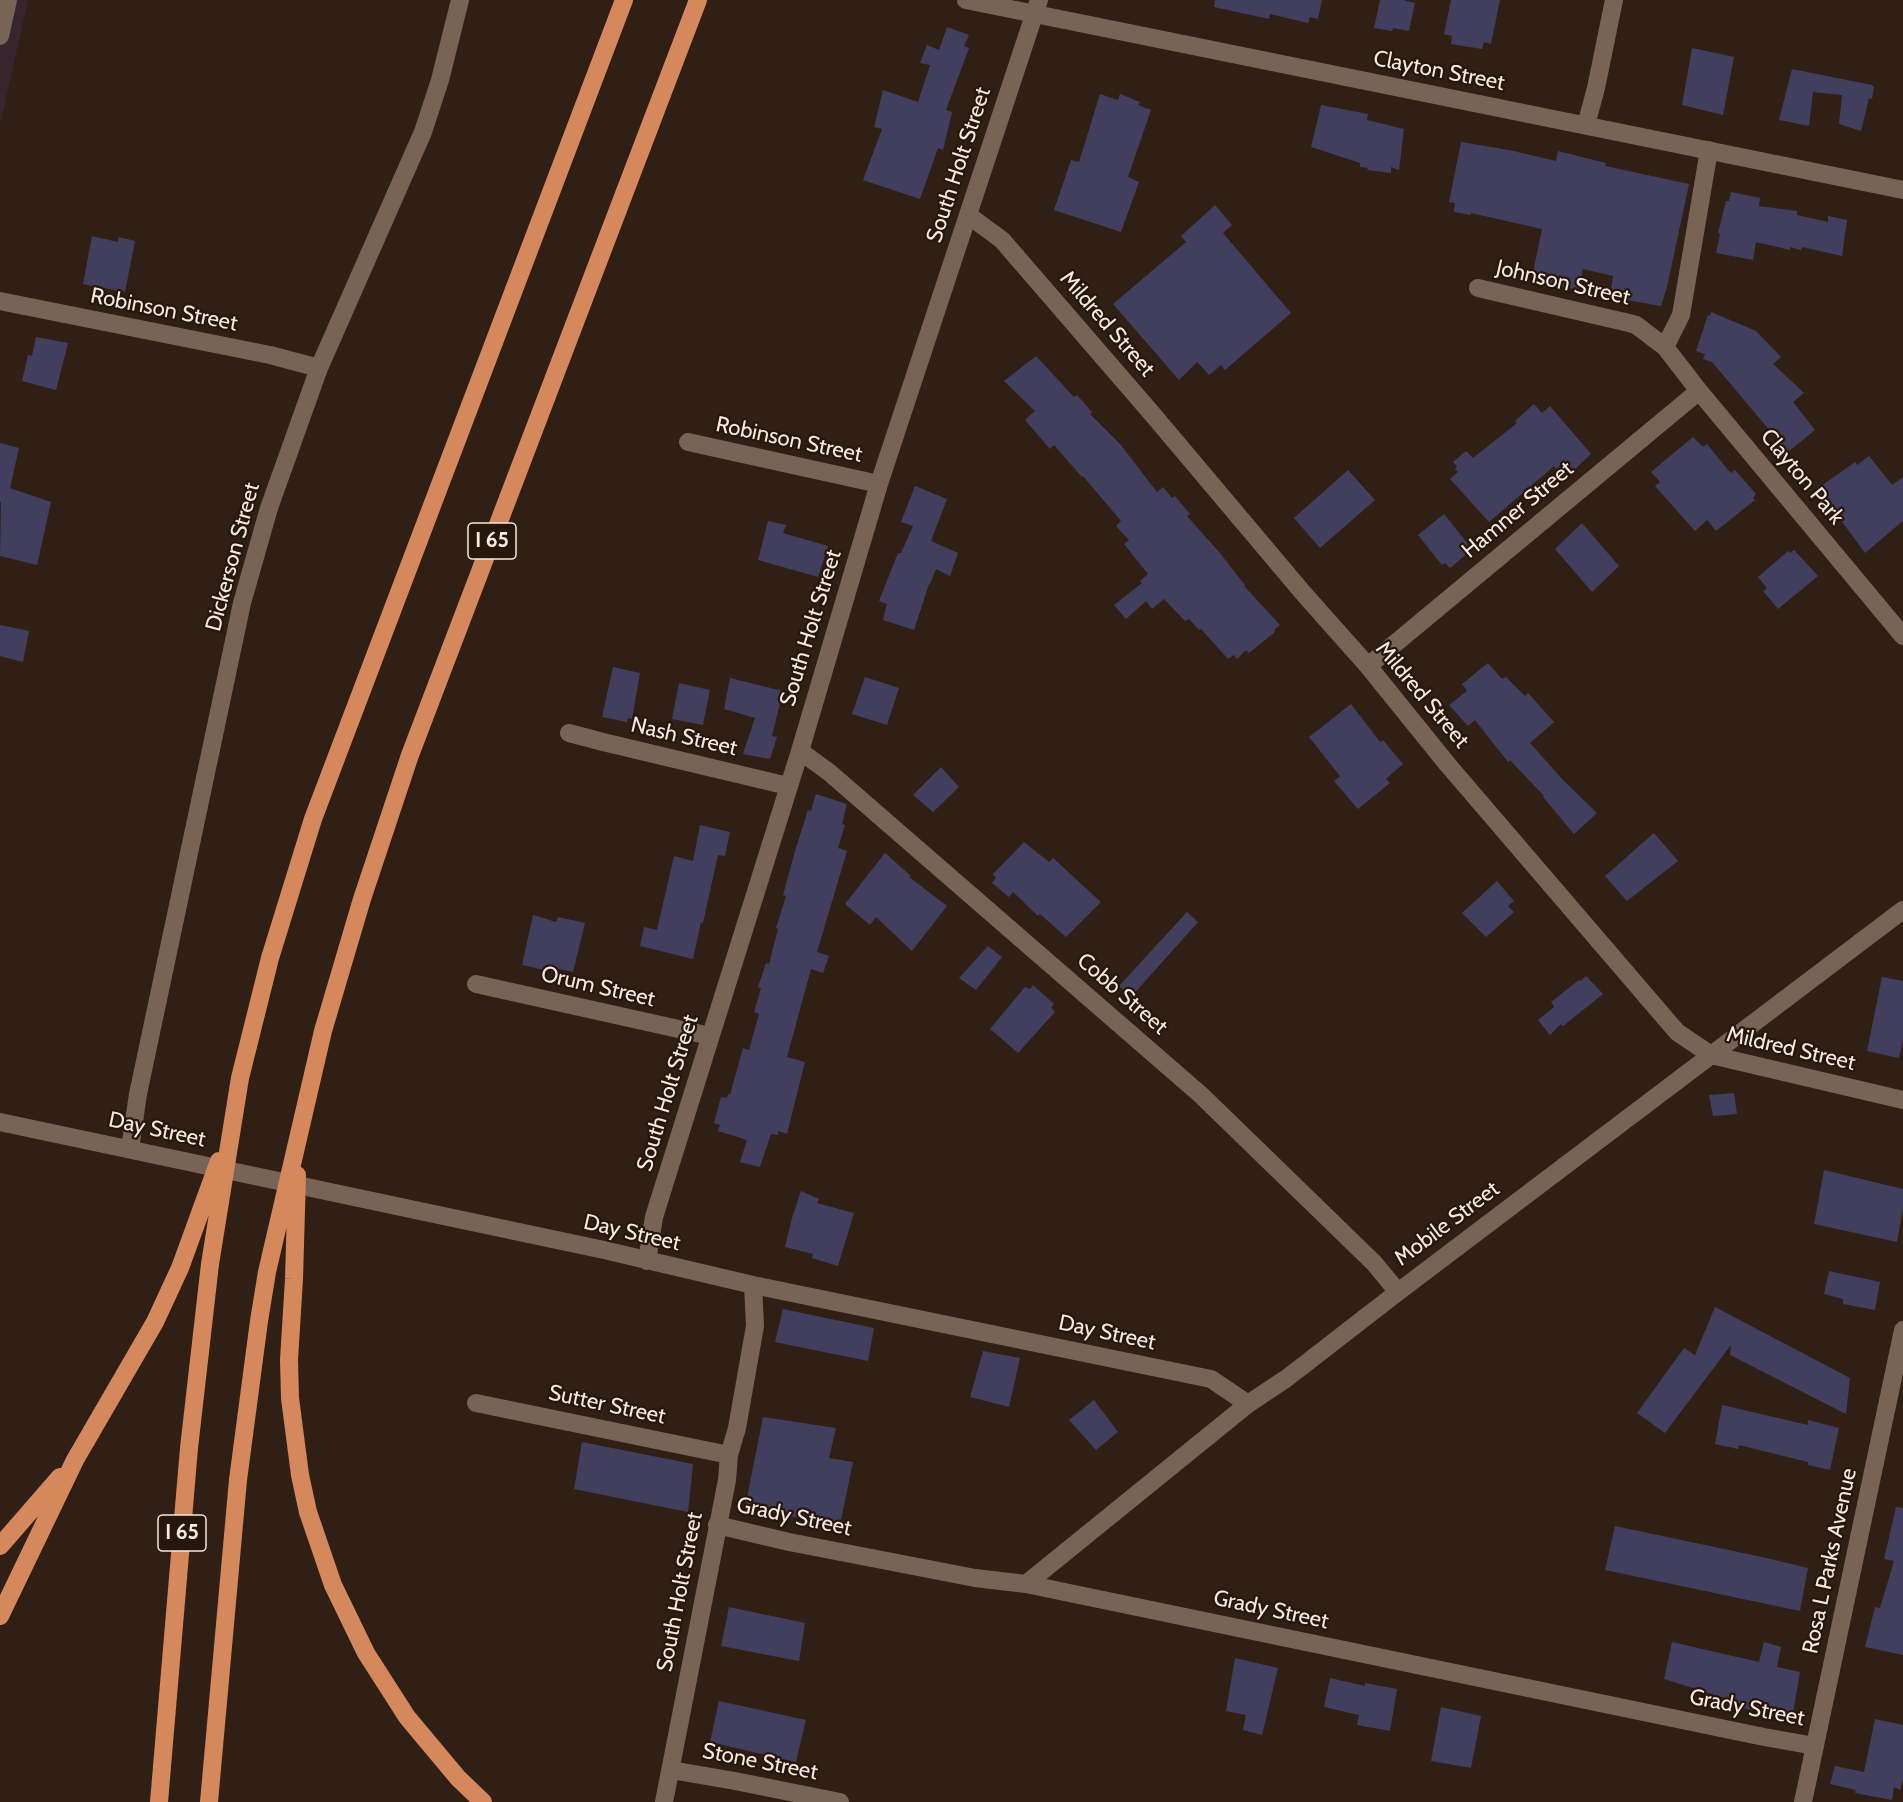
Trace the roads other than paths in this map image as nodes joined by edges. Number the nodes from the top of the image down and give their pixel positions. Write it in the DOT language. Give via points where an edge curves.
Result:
graph roads {
  1 [pos="8,0"];
  2 [pos="460,0"];
  3 [pos="624,0"];
  4 [pos="698,0"];
  5 [pos="966,0"];
  6 [pos="1614,0"];
  7 [pos="1037,7"];
  8 [pos="0,36"];
  9 [pos="1586,125"];
  10 [pos="1709,150"];
  11 [pos="1903,190"];
  12 [pos="968,215"];
  13 [pos="1478,288"];
  14 [pos="0,301"];
  15 [pos="1665,347"];
  16 [pos="319,368"];
  17 [pos="1699,391"];
  18 [pos="688,442"];
  19 [pos="879,484"];
  20 [pos="1903,636"];
  21 [pos="1368,666"];
  22 [pos="569,733"];
  23 [pos="800,751"];
  24 [pos="788,786"];
  25 [pos="1903,910"];
  26 [pos="476,984"];
  27 [pos="710,1036"];
  28 [pos="1711,1055"];
  29 [pos="1903,1100"];
  30 [pos="0,1122"];
  31 [pos="233,1123"];
  32 [pos="298,1134"];
  33 [pos="130,1149"];
  34 [pos="646,1261"];
  35 [pos="753,1285"];
  36 [pos="1398,1292"];
  37 [pos="1903,1330"];
  38 [pos="476,1403"];
  39 [pos="1248,1404"];
  40 [pos="729,1455"];
  41 [pos="75,1460"];
  42 [pos="717,1525"];
  43 [pos="0,1546"];
  44 [pos="1026,1584"];
  45 [pos="0,1616"];
  46 [pos="1815,1746"];
  47 [pos="671,1770"];
  48 [pos="159,1802"];
  49 [pos="209,1802"];
  50 [pos="483,1802"];
  51 [pos="664,1802"];
  52 [pos="840,1802"];
  53 [pos="1803,1802"];
  1 -- 8 [label="street"];
  2 -- 16 [label="street, Dickerson Street" via="423,132"];
  3 -- 31 [label="highway, I 65" via="313,819 270,958 240,1078"];
  4 -- 32 [label="highway, I 65" via="410,755 345,952"];
  5 -- 7 [label="street, Clayton Street"];
  6 -- 9 [label="street"];
  7 -- 9 [label="street, Clayton Street"];
  7 -- 12 [label="street, South Holt Street"];
  9 -- 10 [label="street, Clayton Street"];
  10 -- 11 [label="street, Clayton Street"];
  10 -- 15 [label="street" via="1681,315"];
  12 -- 19 [label="street, South Holt Street"];
  12 -- 21 [label="street, Mildred Street" via="1002,240"];
  13 -- 15 [label="street, Johnson Street" via="1629,323"];
  14 -- 16 [label="street, Robinson Street"];
  15 -- 17 [label="street, Clayton Park"];
  16 -- 33 [label="street, Dickerson Street" via="269,508 242,603 140,1082"];
  17 -- 20 [label="street, Clayton Park"];
  17 -- 21 [label="street, Hamner Street"];
  18 -- 19 [label="street, Robinson Street"];
  19 -- 23 [label="street, South Holt Street"];
  21 -- 28 [label="street, Mildred Street" via="1677,1032"];
  22 -- 24 [label="street, Nash Street"];
  23 -- 24 [label="street, South Holt Street"];
  23 -- 36 [label="street, Cobb Street" via="1202,1095 1374,1263"];
  24 -- 27 [label="street, South Holt Street"];
  25 -- 28 [label="street, Mobile Street"];
  26 -- 27 [label="street, Orum Street"];
  27 -- 34 [label="street, South Holt Street" via="654,1217"];
  28 -- 29 [label="street, Mildred Street"];
  28 -- 36 [label="street, Mobile Street"];
  30 -- 33 [label="street, Day Street"];
  31 -- 41 [label="highway" via="180,1268 155,1322"];
  31 -- 48 [label="highway, I 65" via="210,1264 189,1448"];
  32 -- 49 [label="highway, I 65" via="267,1272 238,1480"];
  32 -- 50 [label="highway" via="289,1360 293,1436 308,1512 333,1585 366,1653 407,1717"];
  33 -- 34 [label="street, Day Street"];
  34 -- 35 [label="street, Day Street"];
  35 -- 39 [label="street, Day Street" via="1211,1379"];
  35 -- 40 [label="street, South Holt Street" via="755,1326"];
  36 -- 39 [label="street, Mobile Street"];
  37 -- 46 [label="street, Rosa L Parks Avenue"];
  38 -- 40 [label="street, Sutter Street"];
  39 -- 44 [label="street, Mobile Street"];
  40 -- 42 [label="street, South Holt Street"];
  41 -- 43 [label="highway"];
  41 -- 45 [label="highway"];
  42 -- 44 [label="street, Grady Street" via="975,1578"];
  42 -- 47 [label="street, South Holt Street"];
  44 -- 46 [label="street, Grady Street"];
  46 -- 53 [label="street, Rosa L Parks Avenue"];
  47 -- 51 [label="street, South Holt Street"];
  47 -- 52 [label="street, Stone Street"];
}
